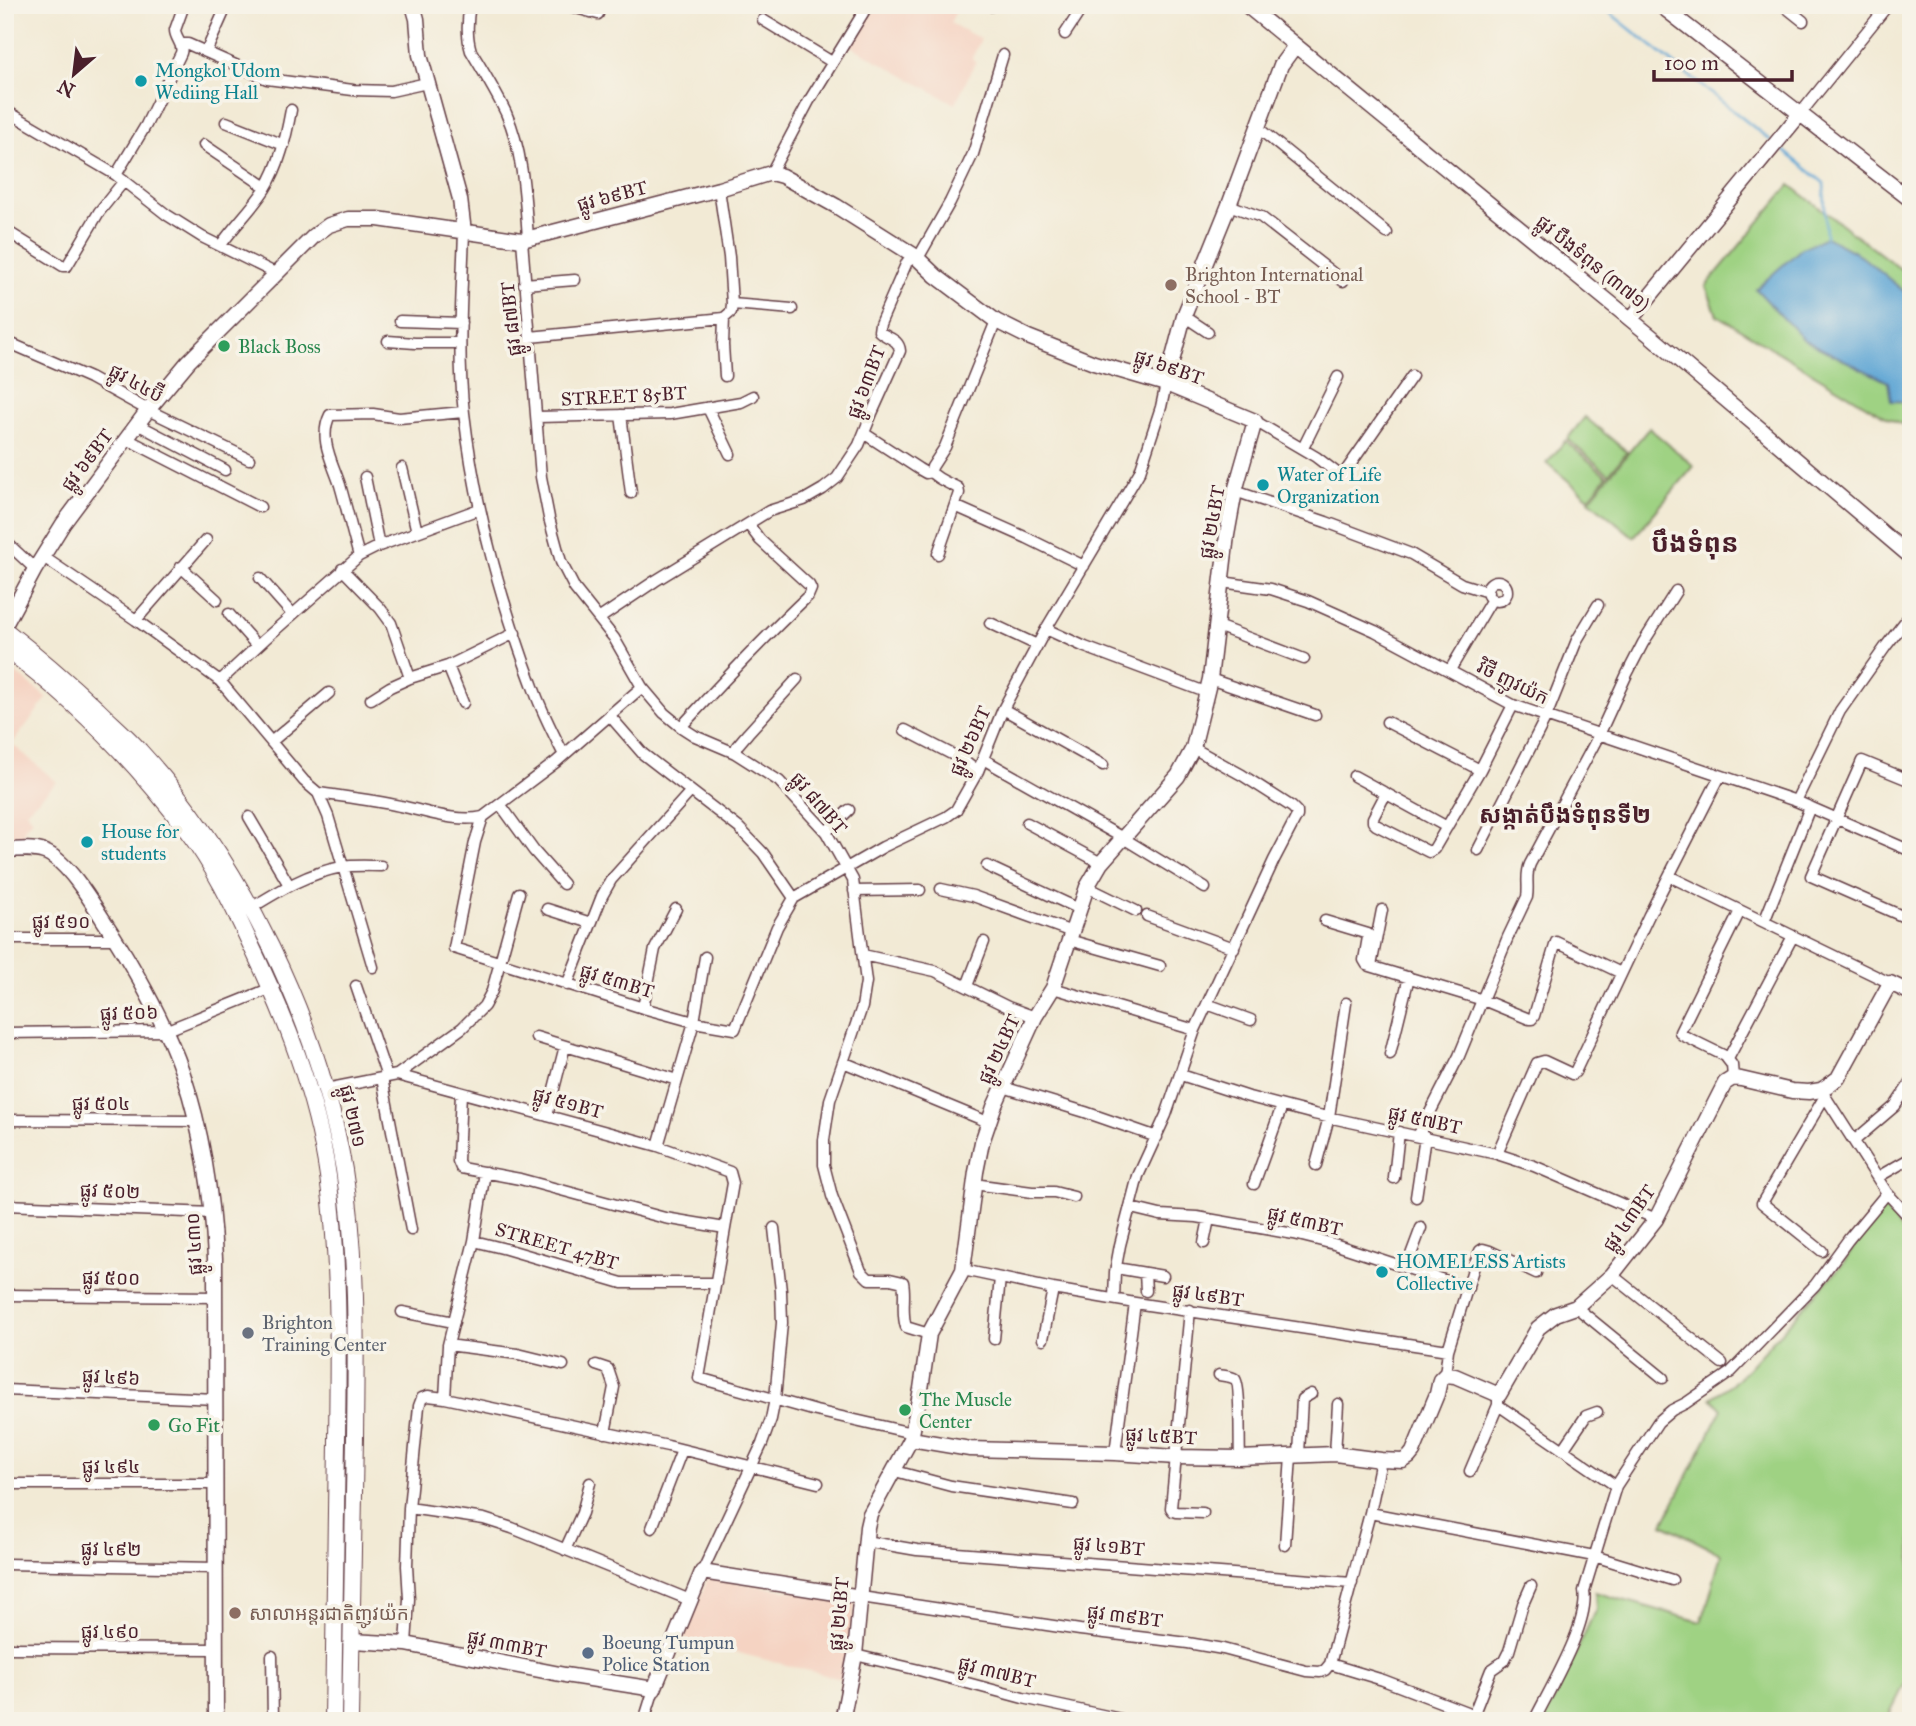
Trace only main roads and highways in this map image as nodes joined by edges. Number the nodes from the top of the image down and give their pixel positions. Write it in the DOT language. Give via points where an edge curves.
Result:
graph roads {
  1 [pos="5,627"];
  2 [pos="5,648"];
  3 [pos="279,985"];
  4 [pos="333,1721"];
  5 [pos="350,1721"];
  1 -- 3 [label="main road, ផ្លូវ ២៧១" via="144,754 201,826 251,908"];
  2 -- 3 [label="main road, ផ្លូវ ២៧១" via="86,715 145,777 190,835"];
  3 -- 4 [label="main road, ផ្លូវ ២៧១" via="310,1091 327,1174 337,1264"];
  3 -- 5 [label="main road, ផ្លូវ ២៧១" via="309,1037 326,1089 344,1171 355,1264"];
}
